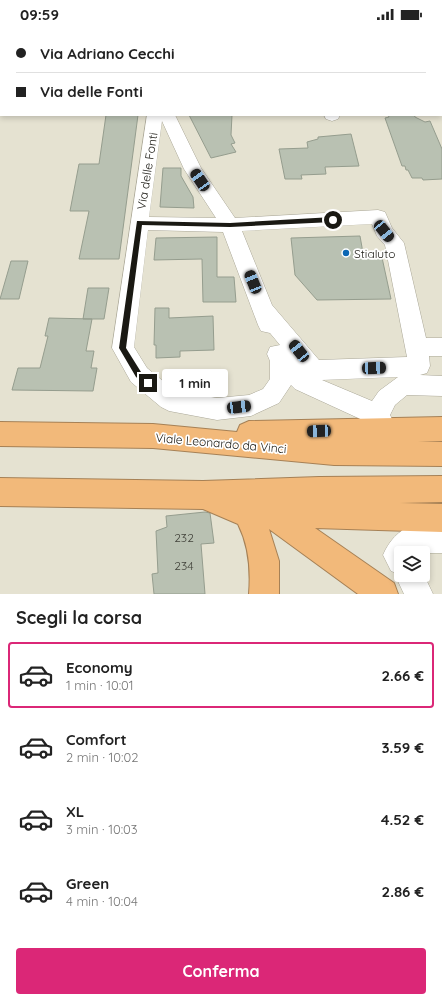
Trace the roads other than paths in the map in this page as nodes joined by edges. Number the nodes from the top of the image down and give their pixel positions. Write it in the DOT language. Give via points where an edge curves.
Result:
graph roads {
  1 [pos="155,116"];
  2 [pos="167,116"];
  3 [pos="139,223"];
  4 [pos="230,225"];
  5 [pos="264,311"];
  6 [pos="442,347"];
  7 [pos="417,348"];
  8 [pos="281,361"];
  9 [pos="442,386"];
  10 [pos="382,423"];
  11 [pos="442,429"];
  12 [pos="0,434"];
  13 [pos="153,436"];
  14 [pos="442,454"];
  15 [pos="442,489"];
  16 [pos="0,492"];
  17 [pos="203,495"];
  18 [pos="259,513"];
  19 [pos="442,518"];
  20 [pos="442,539"];
  21 [pos="405,546"];
  22 [pos="413,582"];
  23 [pos="264,594"];
  24 [pos="383,594"];
  25 [pos="420,594"];
  1 -- 3 [label="street, Via delle Fonti"];
  2 -- 4 [label="street" via="192,169"];
  3 -- 4 [label="street"];
  3 -- 8 [label="street, Via delle Fonti" via="123,348 138,375 168,400 217,409 250,405 271,396 281,382"];
  4 -- 5 [label="street"];
  4 -- 7 [label="street" via="378,217 384,231 394,243"];
  5 -- 7 [label="street" via="314,370 419,366"];
  5 -- 8 [label="street"];
  6 -- 7 [label="street"];
  8 -- 10 [label="street" via="303,382"];
  9 -- 10 [label="street" via="403,385 387,398"];
  10 -- 11 [label="highway"];
  10 -- 13 [label="highway" via="364,430"];
  12 -- 13 [label="highway, Viale Leonardo da Vinci"];
  13 -- 14 [label="highway, Viale Leonardo da Vinci" via="334,453"];
  15 -- 17 [label="highway" via="319,490"];
  16 -- 17 [label="highway"];
  17 -- 18 [label="highway" via="235,509"];
  18 -- 19 [label="highway"];
  18 -- 23 [label="highway" via="259,537 265,570"];
  18 -- 24 [label="highway"];
  20 -- 21 [label="street" via="412,539"];
  22 -- 25 [label="street"];
}
